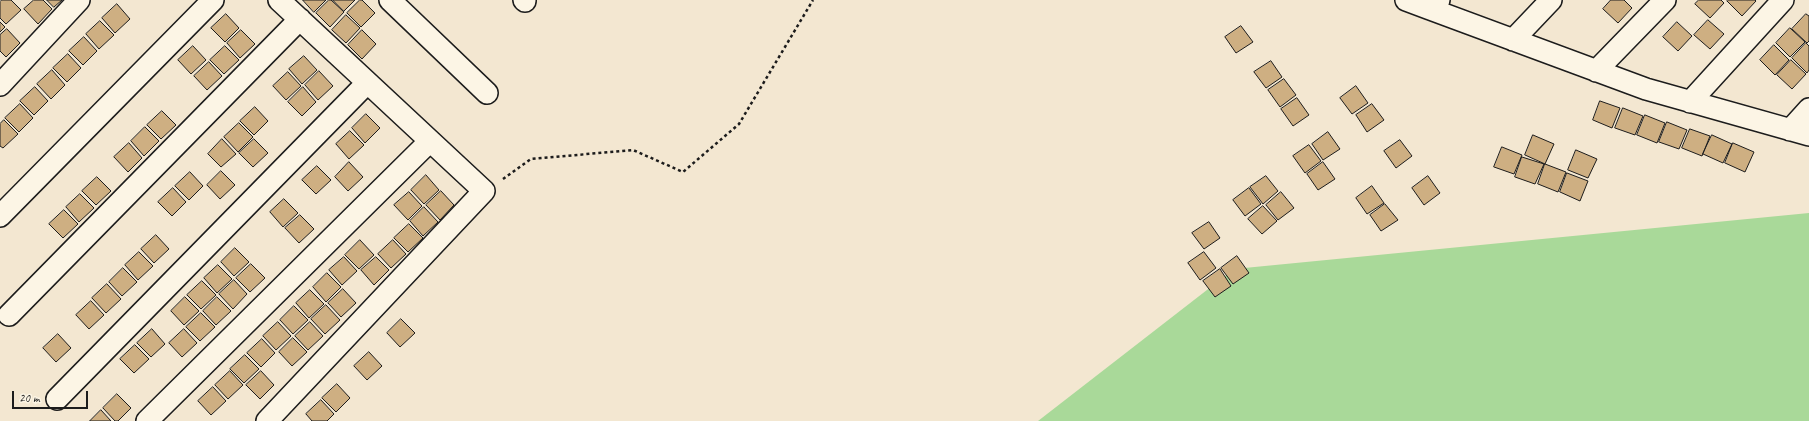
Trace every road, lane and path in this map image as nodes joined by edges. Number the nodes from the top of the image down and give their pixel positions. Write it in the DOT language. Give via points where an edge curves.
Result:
graph roads {
  1 [pos="79,0"];
  2 [pos="213,0"];
  3 [pos="279,0"];
  4 [pos="390,0"];
  5 [pos="813,0"];
  6 [pos="1406,0"];
  7 [pos="1551,0"];
  8 [pos="1665,0"];
  9 [pos="1782,0"];
  10 [pos="1434,4"];
  11 [pos="300,19"];
  12 [pos="1513,40"];
  13 [pos="1596,71"];
  14 [pos="368,83"];
  15 [pos="0,85"];
  16 [pos="486,93"];
  17 [pos="1690,102"];
  18 [pos="1809,109"];
  19 [pos="1800,132"];
  20 [pos="430,141"];
  21 [pos="484,191"];
  22 [pos="0,216"];
  23 [pos="9,315"];
  24 [pos="57,399"];
  25 [pos="148,421"];
  26 [pos="267,421"];
  1 -- 15 [label="street"];
  2 -- 22 [label="street"];
  3 -- 11 [label="street"];
  4 -- 16 [label="street"];
  5 -- 21 [label="path" via="739,124 683,172 633,150 531,159"];
  6 -- 10 [label="street"];
  7 -- 12 [label="street"];
  8 -- 13 [label="street"];
  9 -- 17 [label="street"];
  10 -- 12 [label="street"];
  11 -- 14 [label="street"];
  11 -- 23 [label="street"];
  12 -- 13 [label="street"];
  13 -- 17 [label="street"];
  14 -- 20 [label="street"];
  14 -- 24 [label="street"];
  17 -- 19 [label="street"];
  18 -- 19 [label="street"];
  20 -- 21 [label="street"];
  20 -- 25 [label="street"];
  21 -- 26 [label="street"];
}
